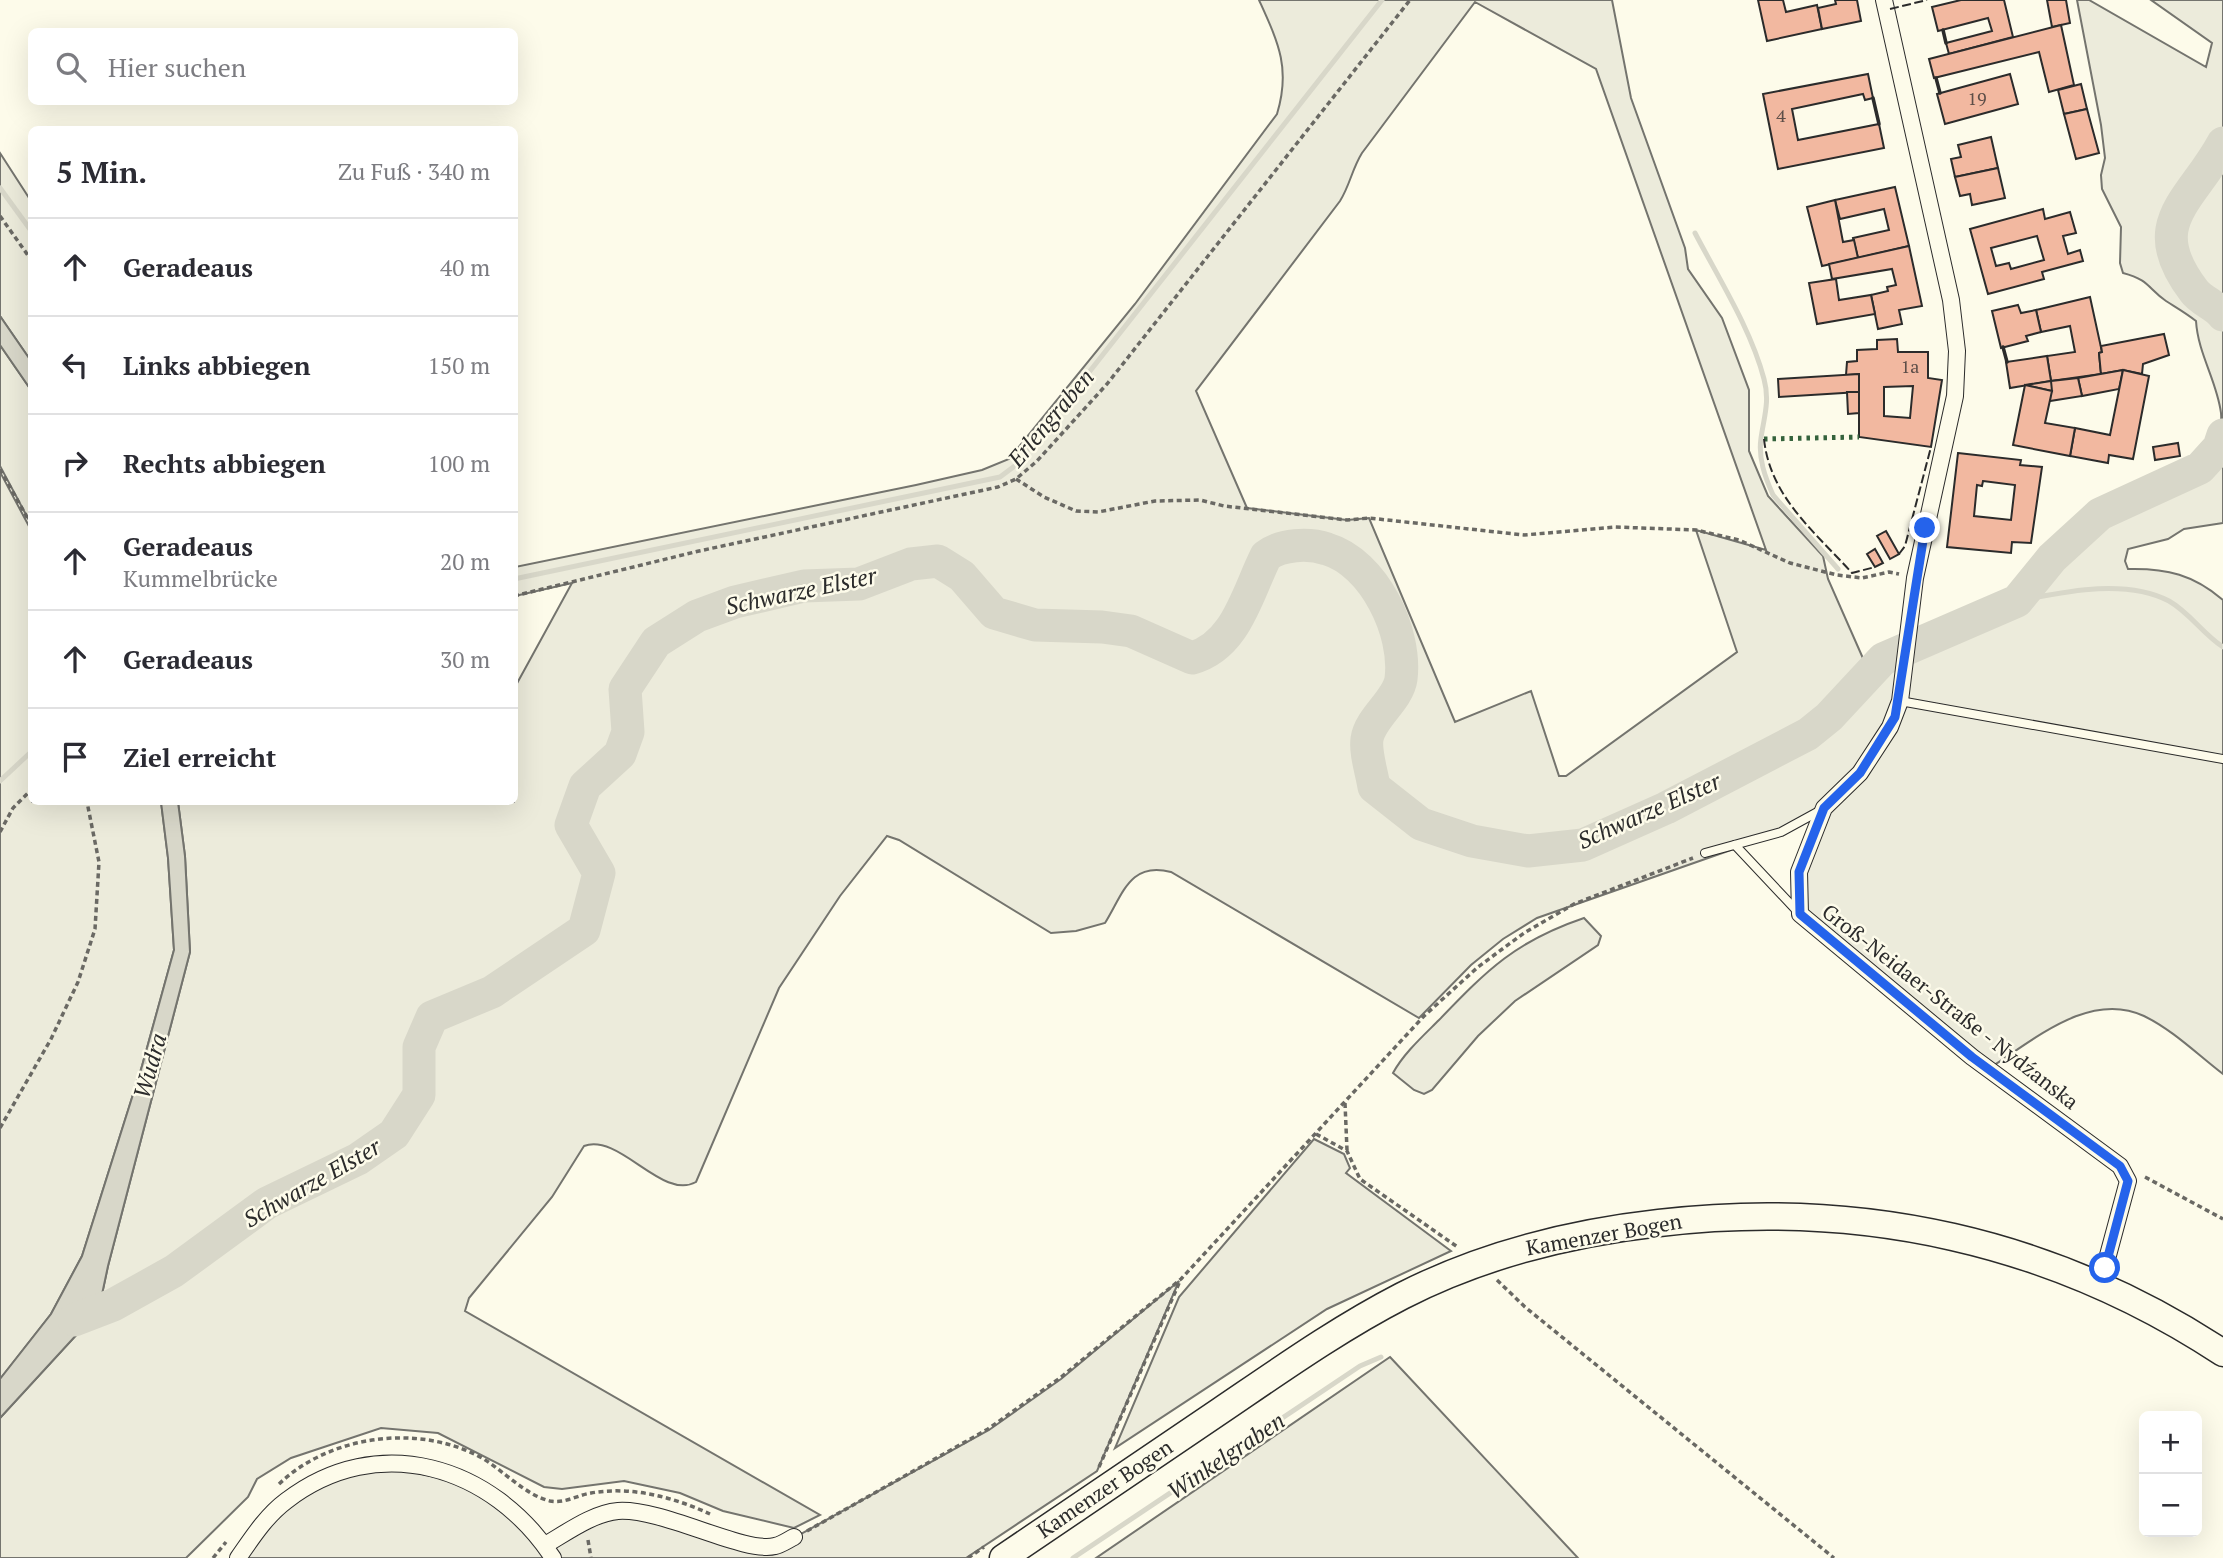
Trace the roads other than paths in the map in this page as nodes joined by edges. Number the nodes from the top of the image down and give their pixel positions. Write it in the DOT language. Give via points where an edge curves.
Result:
graph roads {
  1 [pos="1884,0"];
  2 [pos="1900,701"];
  3 [pos="2223,759"];
  4 [pos="1824,808"];
  5 [pos="1735,845"];
  6 [pos="1705,853"];
  7 [pos="1800,914"];
  8 [pos="2100,1285"];
  9 [pos="2223,1353"];
  10 [pos="794,1537"];
  11 [pos="996,1551"];
  12 [pos="549,1552"];
  13 [pos="238,1558"];
  1 -- 2 [label="street, Groß-Neidaer-Straße - Nydźanska" via="1951,300 1957,351 1955,396 1915,578"];
  2 -- 3 [label="lane"];
  2 -- 4 [label="street, Groß-Neidaer-Straße - Nydźanska" via="1890,727 1860,773"];
  4 -- 5 [label="lane" via="1781,832"];
  4 -- 7 [label="street, Groß-Neidaer-Straße - Nydźanska" via="1799,872"];
  5 -- 6 [label="lane"];
  5 -- 7 [label="lane"];
  7 -- 8 [label="street, Groß-Neidaer-Straße - Nydźanska" via="1972,1057 2120,1166 2128,1181"];
  8 -- 9 [label="main road, Kamenzer Bogen" via="2139,1302"];
  8 -- 11 [label="main road, Kamenzer Bogen" via="1976,1241 1910,1227 1793,1214 1726,1215 1569,1237 1479,1262 1404,1295 1314,1347"];
  10 -- 12 [label="street" via="773,1547 749,1544 656,1515 617,1511 579,1525"];
  12 -- 13 [label="street" via="516,1511 482,1486 428,1466 381,1464 343,1468 307,1487 267,1518"];
}
